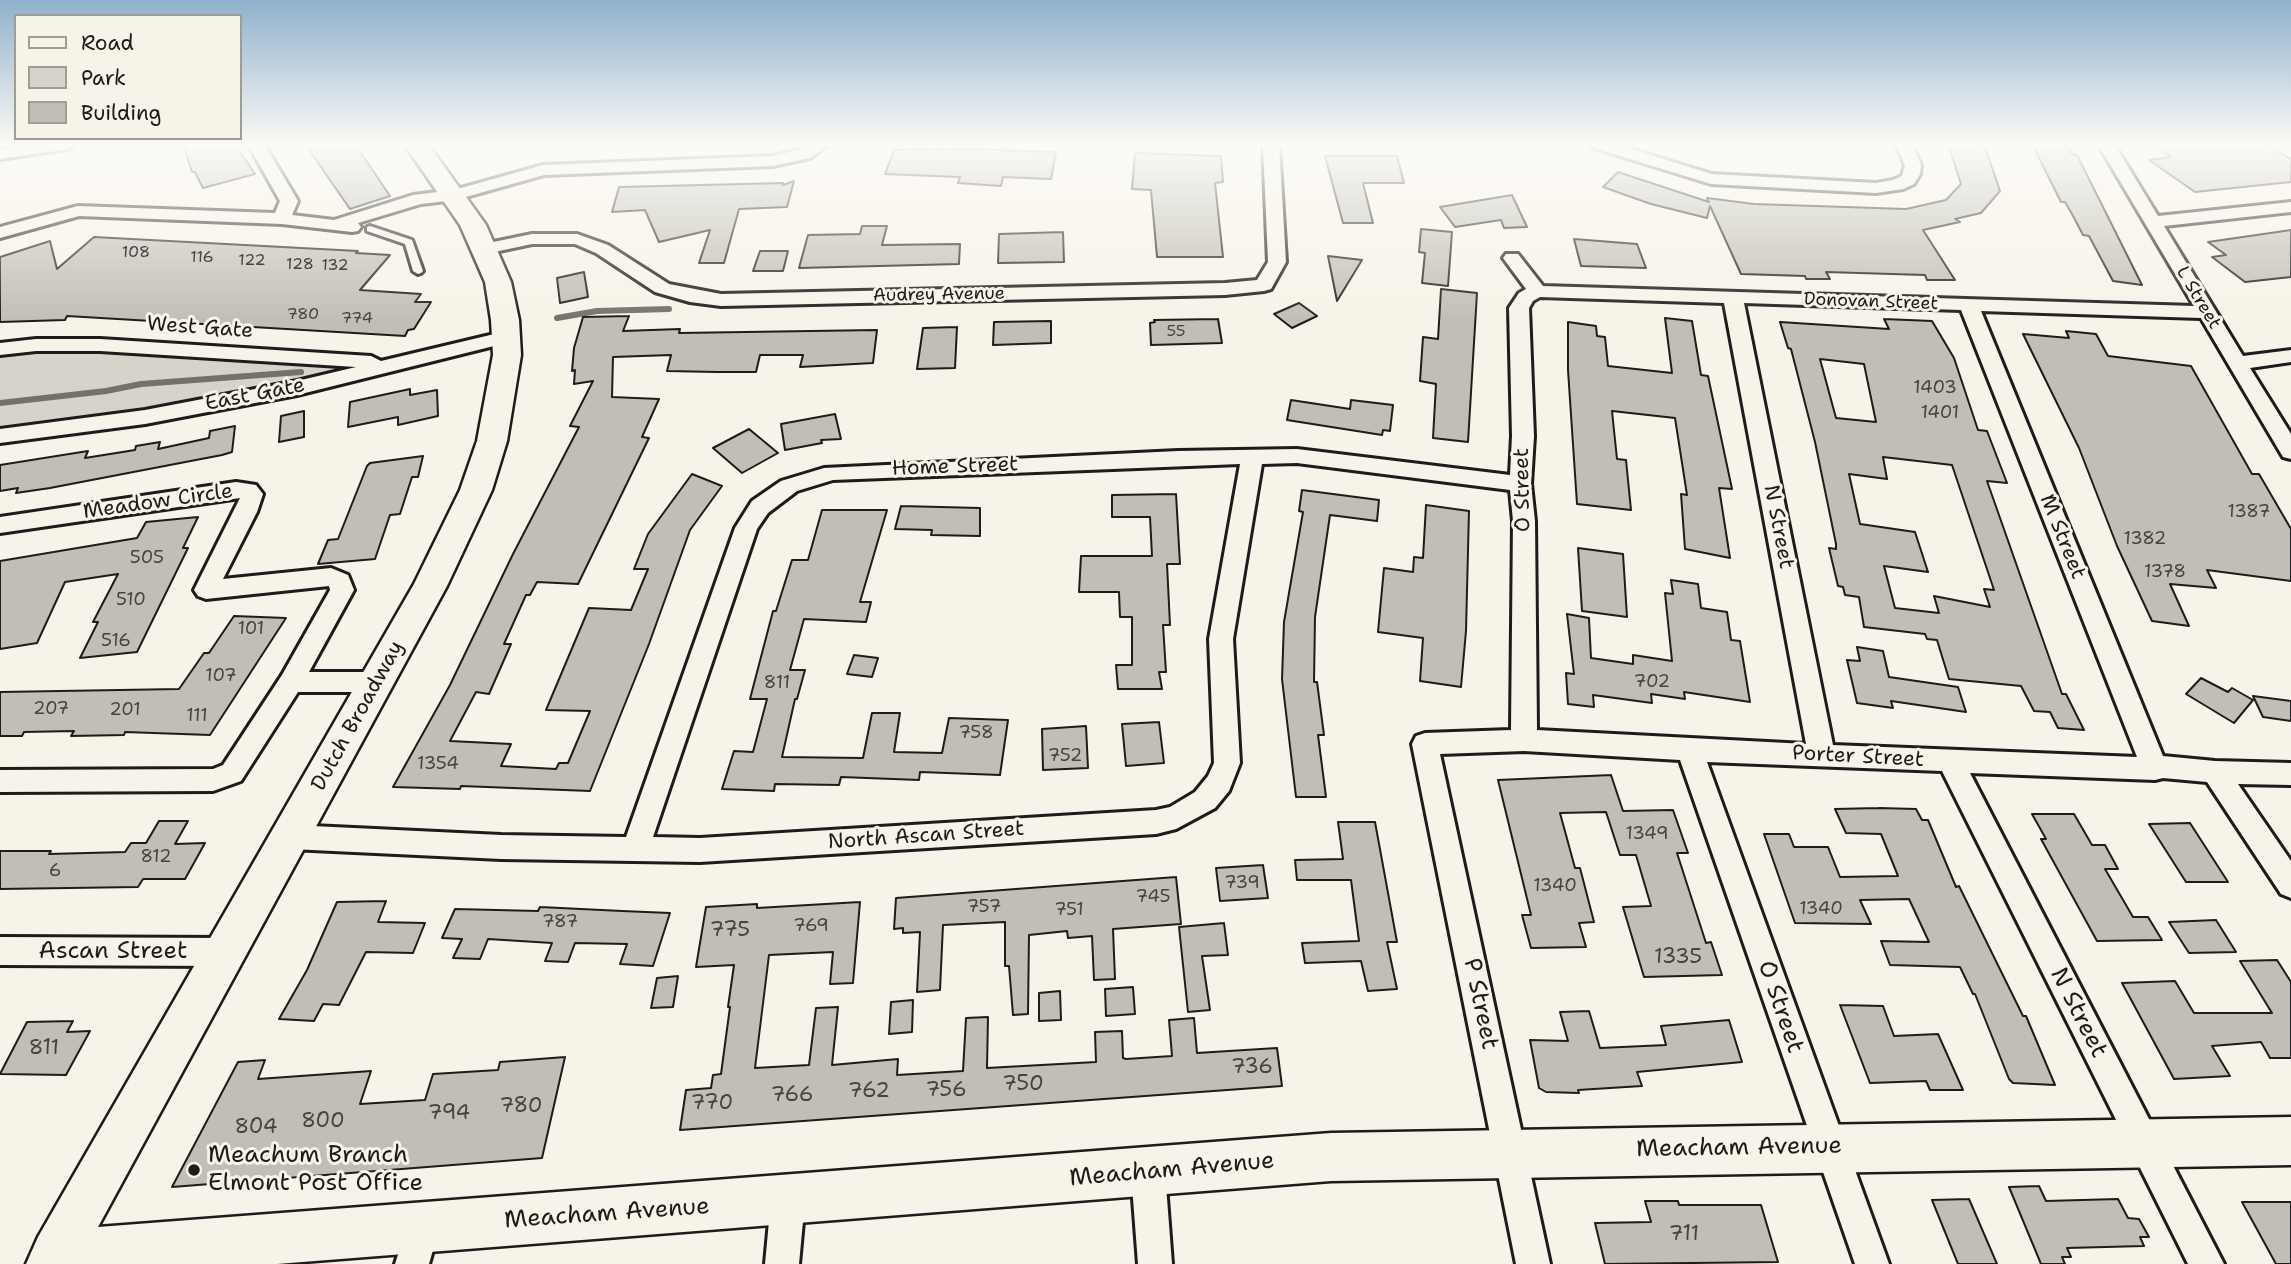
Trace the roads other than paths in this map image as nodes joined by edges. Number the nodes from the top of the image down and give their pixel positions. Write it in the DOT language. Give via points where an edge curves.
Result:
graph roads {
  1 [pos="288,203"];
  2 [pos="406,203"];
  3 [pos="441,203"];
  4 [pos="459,203"];
  5 [pos="1274,203"];
  6 [pos="2142,203"];
  7 [pos="2291,207"];
  8 [pos="282,219"];
  9 [pos="2153,222"];
  10 [pos="335,225"];
  11 [pos="370,229"];
  12 [pos="0,233"];
  13 [pos="485,249"];
  14 [pos="1512,258"];
  15 [pos="418,271"];
  16 [pos="1536,292"];
  17 [pos="1733,298"];
  18 [pos="1969,305"];
  19 [pos="2206,312"];
  20 [pos="507,337"];
  21 [pos="0,349"];
  22 [pos="2291,356"];
  23 [pos="397,363"];
  24 [pos="2237,363"];
  25 [pos="0,436"];
  26 [pos="2291,452"];
  27 [pos="1252,457"];
  28 [pos="1520,484"];
  29 [pos="0,525"];
  30 [pos="291,682"];
  31 [pos="377,682"];
  32 [pos="1524,740"];
  33 [pos="1425,744"];
  34 [pos="1690,750"];
  35 [pos="1822,755"];
  36 [pos="1950,761"];
  37 [pos="2155,769"];
  38 [pos="2215,772"];
  39 [pos="2291,774"];
  40 [pos="0,781"];
  41 [pos="291,837"];
  42 [pos="636,848"];
  43 [pos="2291,885"];
  44 [pos="0,951"];
  45 [pos="227,952"];
  46 [pos="2291,1140"];
  47 [pos="2145,1143"];
  48 [pos="1830,1146"];
  49 [pos="1511,1152"];
  50 [pos="1148,1172"];
  51 [pos="788,1200"];
  52 [pos="417,1246"];
  53 [pos="53,1259"];
  54 [pos="782,1264"];
  55 [pos="1155,1264"];
  56 [pos="1533,1264"];
  57 [pos="1872,1264"];
  58 [pos="2207,1264"];
  1 -- 8 [label="street"];
  2 -- 10 [label="street"];
  3 -- 11 [label="street"];
  4 -- 13 [label="main road, Dutch Broadway"];
  5 -- 13 [label="street, Audrey Avenue" via="1277,262 1264,285 1225,289 721,300 662,288 603,249 577,239 532,239"];
  6 -- 9 [label="street, L Street"];
  7 -- 9 [label="street"];
  8 -- 10 [label="street"];
  8 -- 12 [label="street" via="78,211"];
  9 -- 19 [label="street, L Street"];
  10 -- 11 [label="street"];
  11 -- 15 [label="lane" via="409,242"];
  13 -- 20 [label="main road, Dutch Broadway" via="498,282"];
  14 -- 16 [label="street"];
  16 -- 17 [label="street, Donovan Street"];
  16 -- 28 [label="street, O Street" via="1519,308"];
  17 -- 18 [label="street, Donovan Street"];
  17 -- 35 [label="street, N Street"];
  18 -- 19 [label="street, Donovan Street"];
  18 -- 37 [label="street, M Street"];
  19 -- 24 [label="street, L Street"];
  20 -- 23 [label="street, East Gate"];
  20 -- 31 [label="main road, Dutch Broadway" via="501,399 476,490 456,537"];
  21 -- 23 [label="street, West Gate" via="100,345"];
  22 -- 24 [label="street"];
  23 -- 25 [label="street, East Gate" via="145,417"];
  24 -- 26 [label="street, L Street"];
  27 -- 28 [label="street, Home Street" via="1297,456"];
  27 -- 42 [label="street, Home Street" via="832,473 789,486 760,507 747,528"];
  27 -- 42 [label="street, North Ascan Street" via="1221,639 1227,763 1205,800 1176,817 1156,822 700,850"];
  28 -- 32 [label="street, O Street"];
  29 -- 30 [label="street, Meadow Circle" via="248,490 252,494 246,512 205,590 331,577 340,581 342,590"];
  30 -- 31 [label="street"];
  30 -- 40 [label="street, Meadow Circle" via="232,774 213,780"];
  31 -- 41 [label="main road, Dutch Broadway"];
  32 -- 33 [label="street, Porter Street"];
  32 -- 34 [label="street, Porter Street"];
  33 -- 49 [label="street, P Street"];
  34 -- 35 [label="street, Porter Street"];
  34 -- 48 [label="street, O Street"];
  35 -- 36 [label="street, Porter Street"];
  36 -- 37 [label="street, Porter Street"];
  36 -- 47 [label="street, N Street"];
  37 -- 38 [label="street, Porter Street"];
  38 -- 39 [label="street, Porter Street"];
  38 -- 43 [label="street"];
  41 -- 42 [label="street, North Ascan Street"];
  41 -- 45 [label="main road, Dutch Broadway"];
  44 -- 45 [label="street, Ascan Street"];
  45 -- 53 [label="main road, Dutch Broadway"];
  46 -- 47 [label="main road, Meacham Avenue"];
  47 -- 48 [label="main road, Meacham Avenue"];
  47 -- 58 [label="street, N Street"];
  48 -- 49 [label="main road, Meacham Avenue"];
  48 -- 57 [label="street, O Street"];
  49 -- 50 [label="main road, Meacham Avenue" via="1331,1157"];
  49 -- 56 [label="street, P Street"];
  50 -- 51 [label="main road, Meacham Avenue"];
  50 -- 55 [label="street"];
  51 -- 52 [label="main road, Meacham Avenue"];
  51 -- 54 [label="street"];
  52 -- 53 [label="main road, Meacham Avenue"];
}
